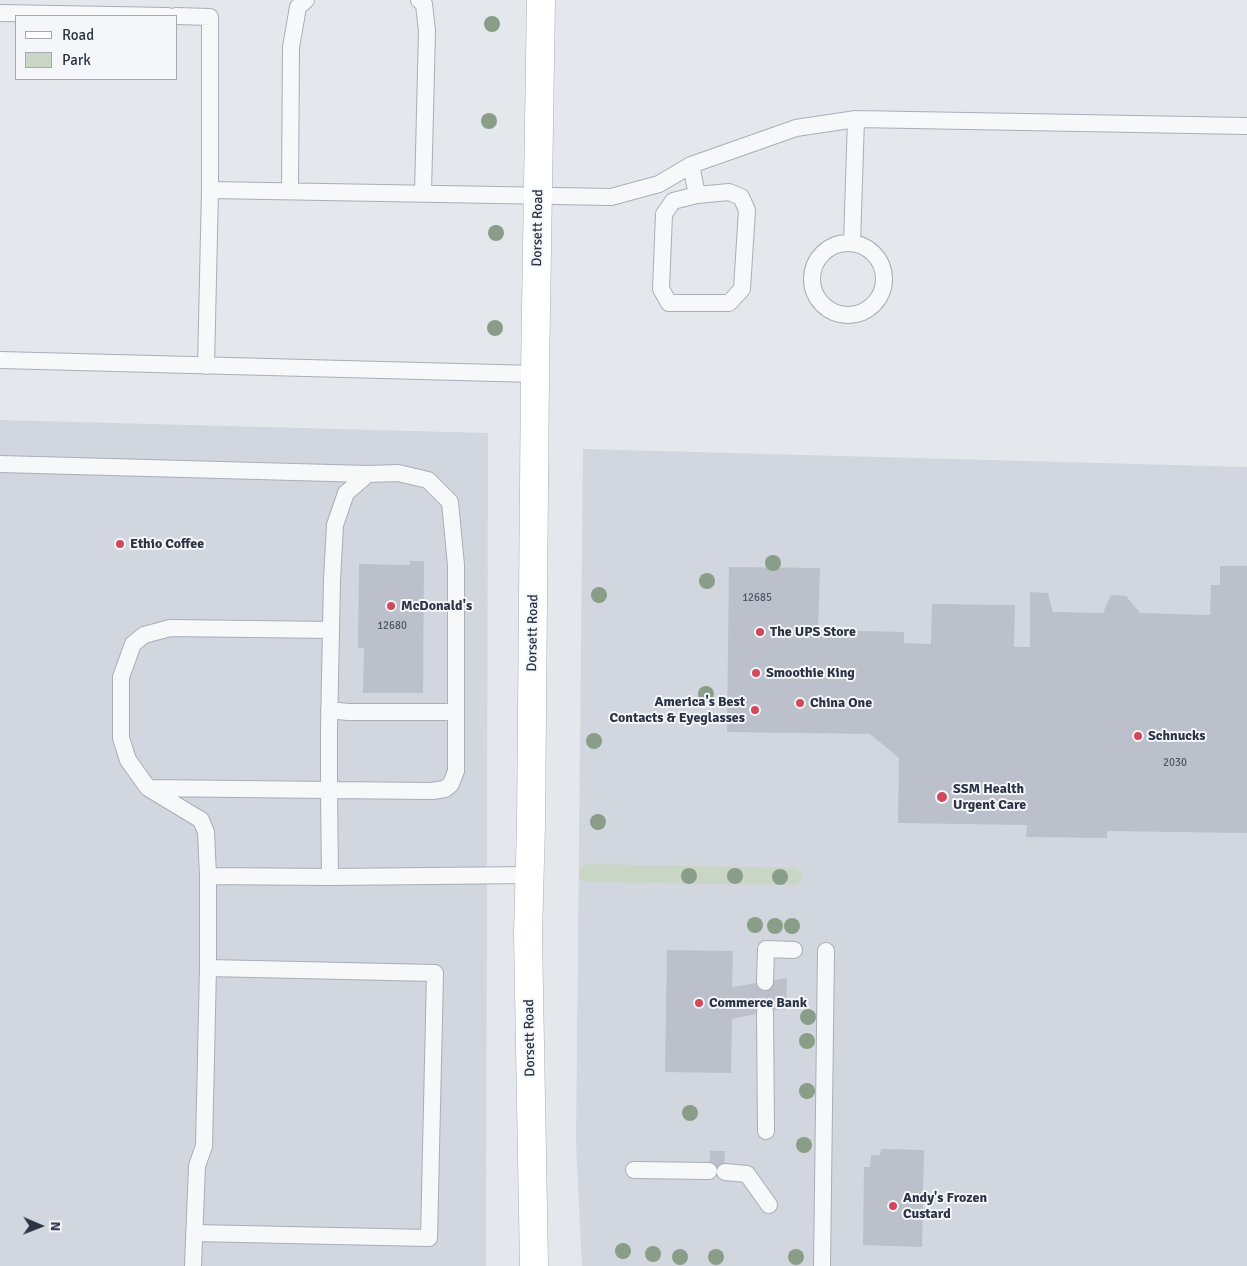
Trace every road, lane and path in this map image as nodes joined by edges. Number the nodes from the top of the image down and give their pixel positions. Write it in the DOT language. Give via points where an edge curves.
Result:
graph roads {
  1 [pos="306,0"];
  2 [pos="419,0"];
  3 [pos="542,0"];
  4 [pos="0,13"];
  5 [pos="112,15"];
  6 [pos="178,16"];
  7 [pos="856,119"];
  8 [pos="1247,126"];
  9 [pos="691,165"];
  10 [pos="210,190"];
  11 [pos="290,191"];
  12 [pos="423,193"];
  13 [pos="697,195"];
  14 [pos="539,197"];
  15 [pos="852,243"];
  16 [pos="0,360"];
  17 [pos="206,366"];
  18 [pos="535,374"];
  19 [pos="0,464"];
  20 [pos="368,474"];
  21 [pos="331,630"];
  22 [pos="330,710"];
  23 [pos="456,712"];
  24 [pos="148,788"];
  25 [pos="330,790"];
  26 [pos="530,875"];
  27 [pos="208,876"];
  28 [pos="330,877"];
  29 [pos="794,950"];
  30 [pos="826,951"];
  31 [pos="208,968"];
  32 [pos="765,982"];
  33 [pos="765,1012"];
  34 [pos="766,1131"];
  35 [pos="634,1170"];
  36 [pos="769,1205"];
  37 [pos="194,1233"];
  38 [pos="193,1266"];
  39 [pos="534,1266"];
  40 [pos="822,1266"];
  1 -- 11 [label="lane" via="298,8 291,47"];
  2 -- 12 [label="lane" via="424,4 427,32"];
  3 -- 14 [label="main road, Dorsett Road"];
  4 -- 5 [label="lane"];
  6 -- 10 [label="lane" via="210,17"];
  7 -- 8 [label="lane"];
  7 -- 9 [label="lane" via="796,128"];
  7 -- 15 [label="lane"];
  9 -- 13 [label="lane"];
  9 -- 14 [label="lane" via="659,184 611,197"];
  10 -- 11 [label="lane"];
  10 -- 17 [label="lane"];
  11 -- 12 [label="lane"];
  12 -- 14 [label="lane"];
  13 -- 13 [label="lane" via="673,201 664,214 661,289 668,303 729,303 742,289 747,210 741,197 729,192"];
  14 -- 18 [label="main road, Dorsett Road"];
  15 -- 15 [label="lane" via="873,252 884,272 884,283 878,299 866,311 842,315 821,303 812,280 814,268 828,249"];
  16 -- 17 [label="lane"];
  17 -- 18 [label="lane"];
  18 -- 26 [label="main road, Dorsett Road"];
  19 -- 20 [label="lane"];
  20 -- 21 [label="lane" via="346,493 335,525"];
  20 -- 23 [label="lane" via="398,473 428,480 450,502 456,565"];
  21 -- 22 [label="lane"];
  21 -- 24 [label="lane" via="170,628 144,635 133,644 121,678 122,738 128,760"];
  22 -- 23 [label="lane"];
  22 -- 25 [label="lane"];
  23 -- 25 [label="lane" via="456,771 451,784 445,789"];
  24 -- 25 [label="lane"];
  24 -- 27 [label="lane" via="201,820 206,832"];
  25 -- 28 [label="lane"];
  26 -- 28 [label="lane"];
  26 -- 39 [label="main road, Dorsett Road" via="528,934"];
  27 -- 28 [label="lane"];
  27 -- 31 [label="lane"];
  29 -- 32 [label="lane" via="766,949"];
  30 -- 40 [label="lane"];
  31 -- 37 [label="lane" via="204,1146 197,1166"];
  31 -- 37 [label="lane" via="435,973 429,1238"];
  33 -- 34 [label="lane"];
  35 -- 36 [label="lane" via="747,1174"];
  37 -- 38 [label="lane"];
}
